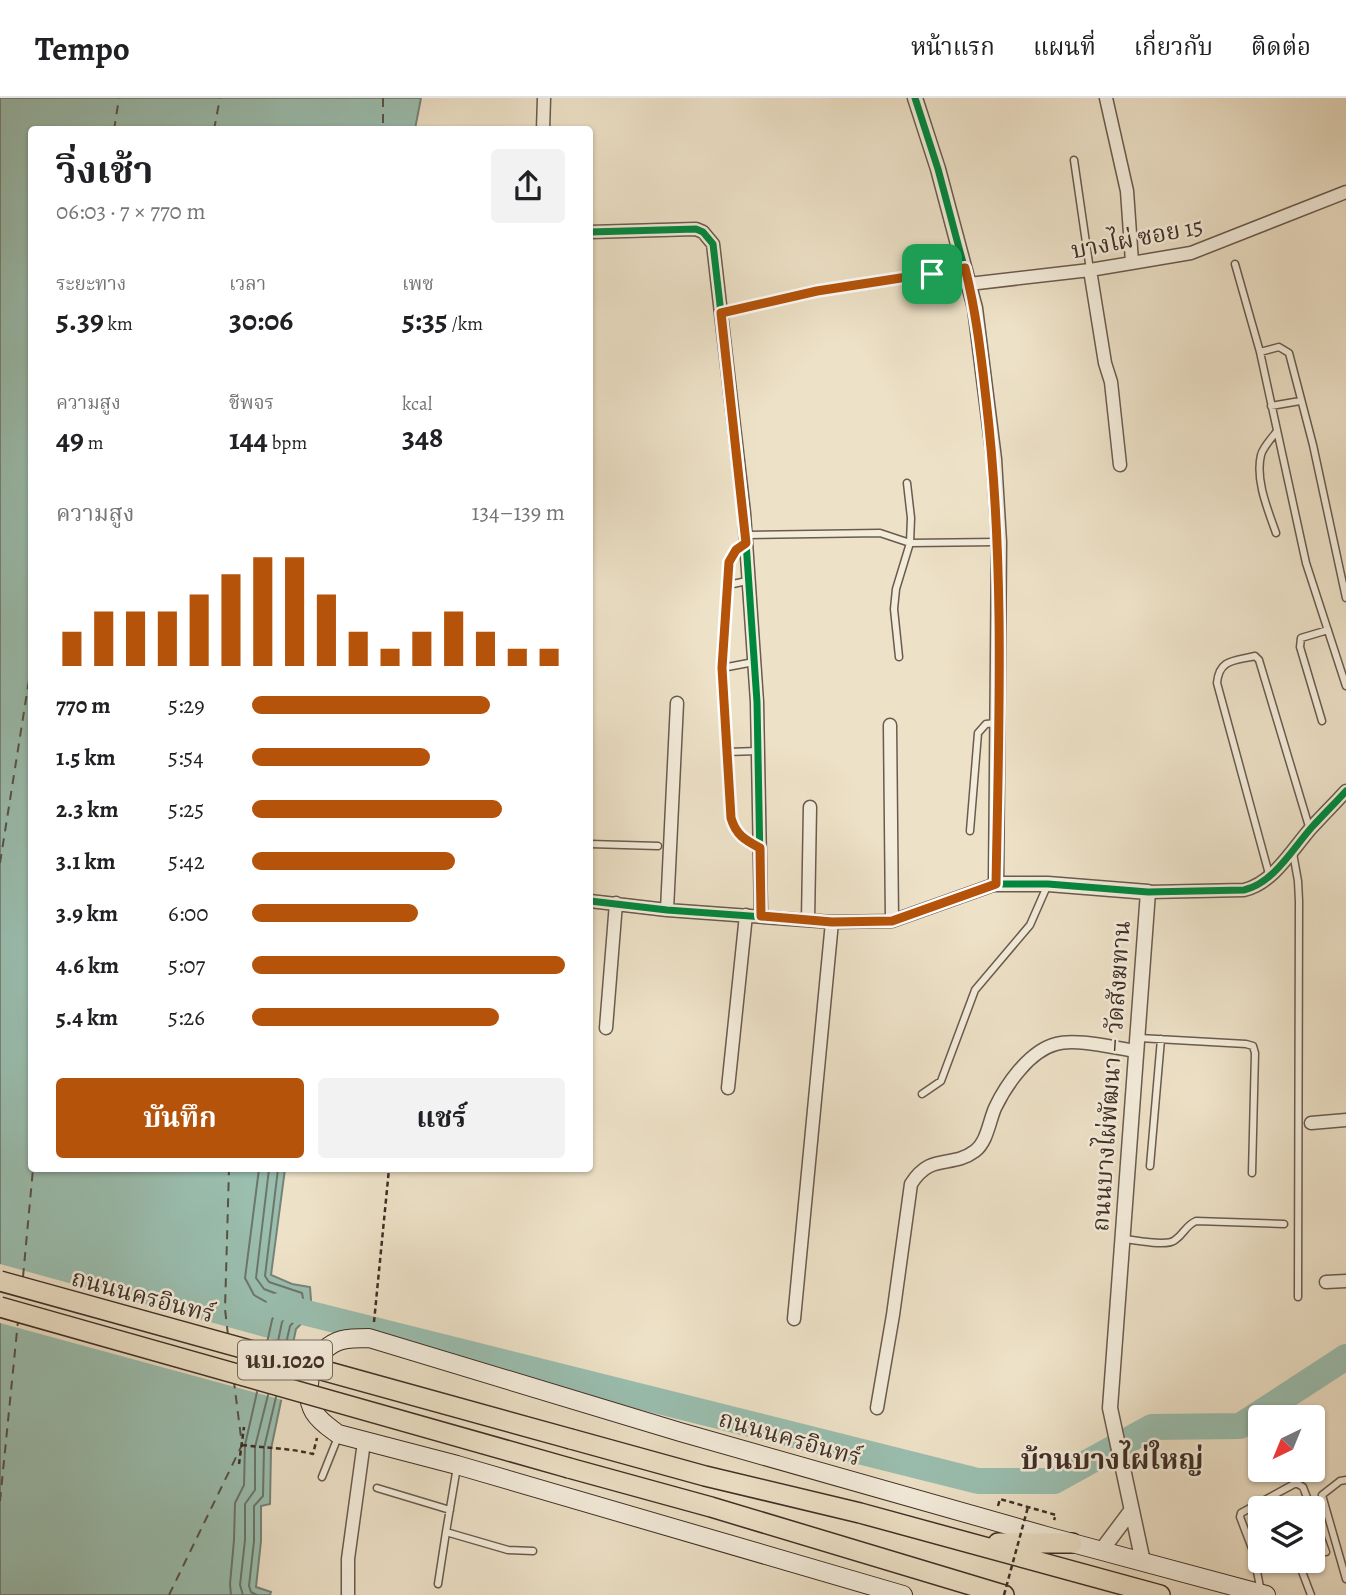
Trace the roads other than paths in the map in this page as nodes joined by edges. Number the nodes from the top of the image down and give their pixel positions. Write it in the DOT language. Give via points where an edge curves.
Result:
graph roads {
  1 [pos="544,98"];
  2 [pos="915,98"];
  3 [pos="1106,98"];
  4 [pos="543,126"];
  5 [pos="1074,160"];
  6 [pos="1346,192"];
  7 [pos="593,232"];
  8 [pos="1132,262"];
  9 [pos="1235,264"];
  10 [pos="1090,270"];
  11 [pos="970,284"];
  12 [pos="1260,352"];
  13 [pos="1300,401"];
  14 [pos="1272,406"];
  15 [pos="1277,431"];
  16 [pos="1120,465"];
  17 [pos="907,483"];
  18 [pos="1276,533"];
  19 [pos="746,539"];
  20 [pos="999,542"];
  21 [pos="910,543"];
  22 [pos="747,581"];
  23 [pos="728,585"];
  24 [pos="1346,598"];
  25 [pos="1328,630"];
  26 [pos="899,657"];
  27 [pos="754,662"];
  28 [pos="722,668"];
  29 [pos="1346,686"];
  30 [pos="677,703"];
  31 [pos="1322,721"];
  32 [pos="999,723"];
  33 [pos="890,724"];
  34 [pos="758,751"];
  35 [pos="727,752"];
  36 [pos="1346,791"];
  37 [pos="1336,801"];
  38 [pos="810,807"];
  39 [pos="1346,811"];
  40 [pos="1310,830"];
  41 [pos="970,831"];
  42 [pos="593,844"];
  43 [pos="658,846"];
  44 [pos="760,848"];
  45 [pos="1293,853"];
  46 [pos="1269,874"];
  47 [pos="996,884"];
  48 [pos="1048,884"];
  49 [pos="1148,892"];
  50 [pos="593,901"];
  51 [pos="616,903"];
  52 [pos="667,910"];
  53 [pos="746,915"];
  54 [pos="761,916"];
  55 [pos="808,920"];
  56 [pos="892,921"];
  57 [pos="832,922"];
  58 [pos="606,1028"];
  59 [pos="1161,1039"];
  60 [pos="1136,1044"];
  61 [pos="727,1088"];
  62 [pos="922,1094"];
  63 [pos="1346,1120"];
  64 [pos="1311,1124"];
  65 [pos="1150,1166"];
  66 [pos="1252,1173"];
  67 [pos="1284,1224"];
  68 [pos="1121,1239"];
  69 [pos="1346,1281"];
  70 [pos="0,1282"];
  71 [pos="1326,1282"];
  72 [pos="1298,1297"];
  73 [pos="0,1307"];
  74 [pos="794,1319"];
  75 [pos="877,1408"];
  76 [pos="338,1434"];
  77 [pos="363,1442"];
  78 [pos="457,1465"];
  79 [pos="322,1477"];
  80 [pos="1346,1480"];
  81 [pos="377,1488"];
  82 [pos="1274,1496"];
  83 [pos="1306,1496"];
  84 [pos="1248,1509"];
  85 [pos="450,1510"];
  86 [pos="1131,1511"];
  87 [pos="446,1532"];
  88 [pos="1248,1534"];
  89 [pos="972,1543"];
  90 [pos="1072,1543"];
  91 [pos="1325,1549"];
  92 [pos="533,1551"];
  93 [pos="1101,1551"];
  94 [pos="1326,1552"];
  95 [pos="1143,1562"];
  96 [pos="1260,1573"];
  97 [pos="1303,1573"];
  98 [pos="1346,1579"];
  99 [pos="438,1584"];
  100 [pos="1264,1594"];
  101 [pos="348,1595"];
  102 [pos="904,1595"];
  103 [pos="1004,1595"];
  104 [pos="1160,1595"];
  105 [pos="1311,1595"];
  1 -- 4 [label="street"];
  2 -- 11 [label="street"];
  3 -- 8 [label="street" via="1127,191"];
  5 -- 10 [label="lane"];
  6 -- 8 [label="street, บางไผ่ ซอย 15" via="1213,246"];
  7 -- 19 [label="street" via="696,229 713,244"];
  8 -- 10 [label="street, บางไผ่ ซอย 15"];
  9 -- 12 [label="lane"];
  10 -- 11 [label="street, บางไผ่ ซอย 15"];
  10 -- 16 [label="street" via="1111,382"];
  11 -- 20 [label="street"];
  12 -- 13 [label="lane" via="1279,347 1289,353"];
  12 -- 14 [label="lane"];
  13 -- 14 [label="lane"];
  13 -- 24 [label="lane"];
  14 -- 15 [label="lane"];
  15 -- 18 [label="lane" via="1261,453 1264,498"];
  15 -- 25 [label="lane" via="1306,563"];
  17 -- 21 [label="lane"];
  19 -- 21 [label="lane" via="880,533"];
  19 -- 22 [label="street"];
  19 -- 23 [label="lane" via="731,555"];
  20 -- 21 [label="lane"];
  20 -- 32 [label="street"];
  21 -- 26 [label="lane" via="894,609"];
  22 -- 23 [label="lane"];
  22 -- 27 [label="street"];
  23 -- 28 [label="lane"];
  25 -- 29 [label="lane"];
  25 -- 31 [label="lane" via="1301,638 1300,647"];
  27 -- 28 [label="lane"];
  27 -- 34 [label="street"];
  28 -- 35 [label="lane"];
  30 -- 52 [label="street"];
  32 -- 41 [label="lane" via="986,724 978,733"];
  32 -- 47 [label="street"];
  33 -- 56 [label="street"];
  34 -- 35 [label="lane"];
  34 -- 44 [label="street"];
  35 -- 44 [label="lane" via="734,829"];
  36 -- 37 [label="street"];
  37 -- 39 [label="street"];
  37 -- 40 [label="street"];
  38 -- 55 [label="street"];
  40 -- 45 [label="street"];
  40 -- 46 [label="lane" via="1259,660 1255,656 1224,663 1217,683"];
  42 -- 43 [label="lane"];
  44 -- 54 [label="street"];
  45 -- 46 [label="street"];
  45 -- 72 [label="lane" via="1299,901"];
  46 -- 49 [label="street" via="1244,890"];
  47 -- 48 [label="street, ถนนบางไผ่พัฒนา – วัดสังฆทาน"];
  47 -- 56 [label="street"];
  48 -- 49 [label="street, ถนนบางไผ่พัฒนา – วัดสังฆทาน"];
  48 -- 62 [label="lane" via="1030,925 975,990 941,1081"];
  49 -- 60 [label="street, ถนนบางไผ่พัฒนา – วัดสังฆทาน"];
  50 -- 51 [label="street"];
  51 -- 52 [label="street"];
  51 -- 58 [label="street"];
  52 -- 53 [label="street"];
  53 -- 54 [label="street"];
  53 -- 61 [label="street"];
  54 -- 55 [label="street"];
  55 -- 57 [label="street"];
  56 -- 57 [label="street"];
  57 -- 74 [label="street"];
  59 -- 60 [label="lane"];
  59 -- 65 [label="lane"];
  59 -- 66 [label="lane" via="1252,1046"];
  60 -- 68 [label="street, ถนนบางไผ่พัฒนา – วัดสังฆทาน"];
  60 -- 75 [label="street" via="1056,1044 1040,1052 1012,1078 976,1151 919,1172 911,1184"];
  63 -- 64 [label="street"];
  67 -- 68 [label="lane" via="1196,1221 1169,1243"];
  68 -- 86 [label="street, ถนนบางไผ่พัฒนา – วัดสังฆทาน" via="1110,1408"];
  69 -- 71 [label="street"];
  70 -- 89 [label="main road, ถนนนครอินทร์ / นบ.1020, bridge" via="570,1439"];
  73 -- 103 [label="main road, ถนนนครอินทร์ / นบ.1020, bridge" via="711,1507"];
  76 -- 77 [label="main road"];
  76 -- 79 [label="lane"];
  76 -- 90 [label="main road, ถนนนครอินทร์ / นบ.1020" via="322,1422 310,1401 314,1364 340,1340 369,1338"];
  77 -- 78 [label="main road"];
  77 -- 101 [label="street" via="348,1559"];
  78 -- 85 [label="lane"];
  78 -- 102 [label="main road"];
  80 -- 98 [label="lane" via="1322,1495"];
  81 -- 85 [label="lane"];
  82 -- 83 [label="lane" via="1296,1483"];
  84 -- 88 [label="lane" via="1240,1517"];
  85 -- 87 [label="lane"];
  86 -- 93 [label="street"];
  86 -- 95 [label="street, ถนนบางไผ่พัฒนา – วัดสังฆทาน"];
  87 -- 92 [label="lane" via="508,1550"];
  87 -- 99 [label="lane"];
  89 -- 90 [label="main road"];
  89 -- 104 [label="main road, ถนนนครอินทร์ / นบ.1020"];
  90 -- 93 [label="main road, ถนนนครอินทร์ / นบ.1020"];
  91 -- 94 [label="lane"];
  93 -- 95 [label="main road, ถนนนครอินทร์ / นบ.1020"];
  95 -- 100 [label="main road, ถนนนครอินทร์ / นบ.1020"];
  96 -- 100 [label="lane"];
  97 -- 105 [label="lane"];
}
